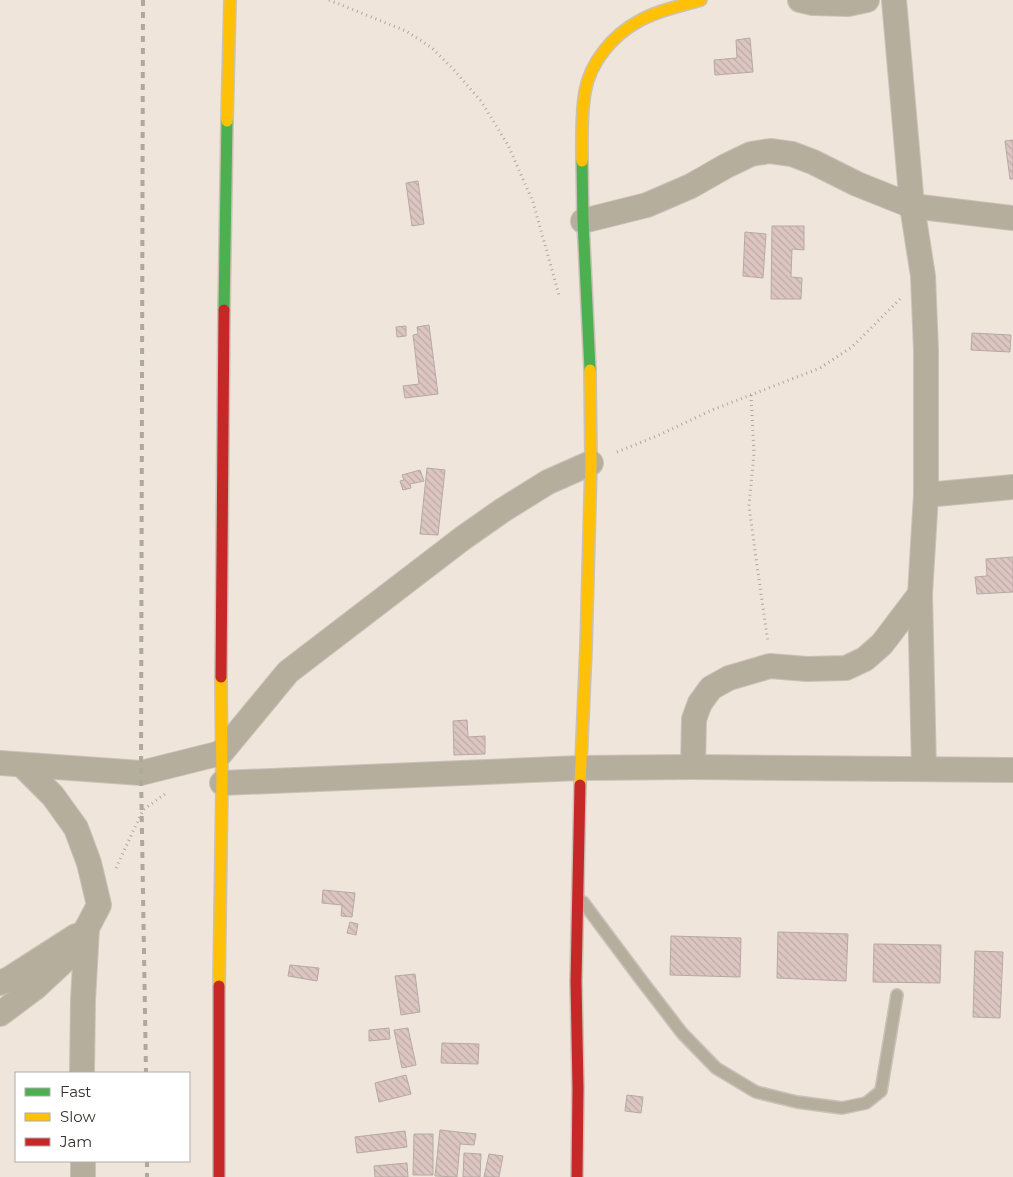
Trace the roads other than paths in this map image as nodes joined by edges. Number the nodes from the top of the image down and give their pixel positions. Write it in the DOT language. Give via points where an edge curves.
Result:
graph roads {
  1 [pos="230,0"];
  2 [pos="701,0"];
  3 [pos="800,0"];
  4 [pos="867,0"];
  5 [pos="894,0"];
  6 [pos="912,206"];
  7 [pos="1013,218"];
  8 [pos="584,221"];
  9 [pos="591,463"];
  10 [pos="1013,487"];
  11 [pos="926,495"];
  12 [pos="920,594"];
  13 [pos="221,753"];
  14 [pos="11,764"];
  15 [pos="580,768"];
  16 [pos="693,768"];
  17 [pos="924,769"];
  18 [pos="1013,770"];
  19 [pos="222,783"];
  20 [pos="579,896"];
  21 [pos="88,928"];
  22 [pos="0,983"];
  23 [pos="897,995"];
  24 [pos="0,1014"];
  25 [pos="82,1072"];
  26 [pos="82,1162"];
  27 [pos="83,1177"];
  28 [pos="219,1177"];
  29 [pos="577,1177"];
  1 -- 13 [label="street"];
  2 -- 8 [label="street" via="640,20 619,34 590,72 582,126"];
  3 -- 4 [label="street" via="848,4"];
  5 -- 6 [label="street"];
  6 -- 7 [label="street"];
  6 -- 8 [label="street" via="813,162 792,154 770,151 751,154 647,205"];
  6 -- 11 [label="street" via="923,276"];
  8 -- 9 [label="street"];
  9 -- 13 [label="street" via="548,482 463,538 288,672"];
  9 -- 15 [label="street"];
  10 -- 11 [label="street"];
  11 -- 12 [label="street"];
  12 -- 16 [label="street" via="882,644 865,659 846,668 770,666 729,678 711,688 694,718"];
  12 -- 17 [label="street"];
  13 -- 14 [label="street" via="141,773"];
  13 -- 19 [label="street"];
  14 -- 21 [label="street" via="53,796 76,828 90,863 99,905"];
  15 -- 16 [label="street"];
  15 -- 19 [label="street"];
  15 -- 20 [label="street"];
  16 -- 17 [label="street"];
  17 -- 18 [label="street"];
  19 -- 28 [label="street"];
  20 -- 23 [label="lane" via="682,1033 716,1068 756,1092 842,1108 866,1103 881,1090"];
  20 -- 29 [label="street"];
  21 -- 22 [label="street"];
  21 -- 24 [label="street" via="64,961"];
  21 -- 25 [label="street"];
  26 -- 27 [label="street"];
}
